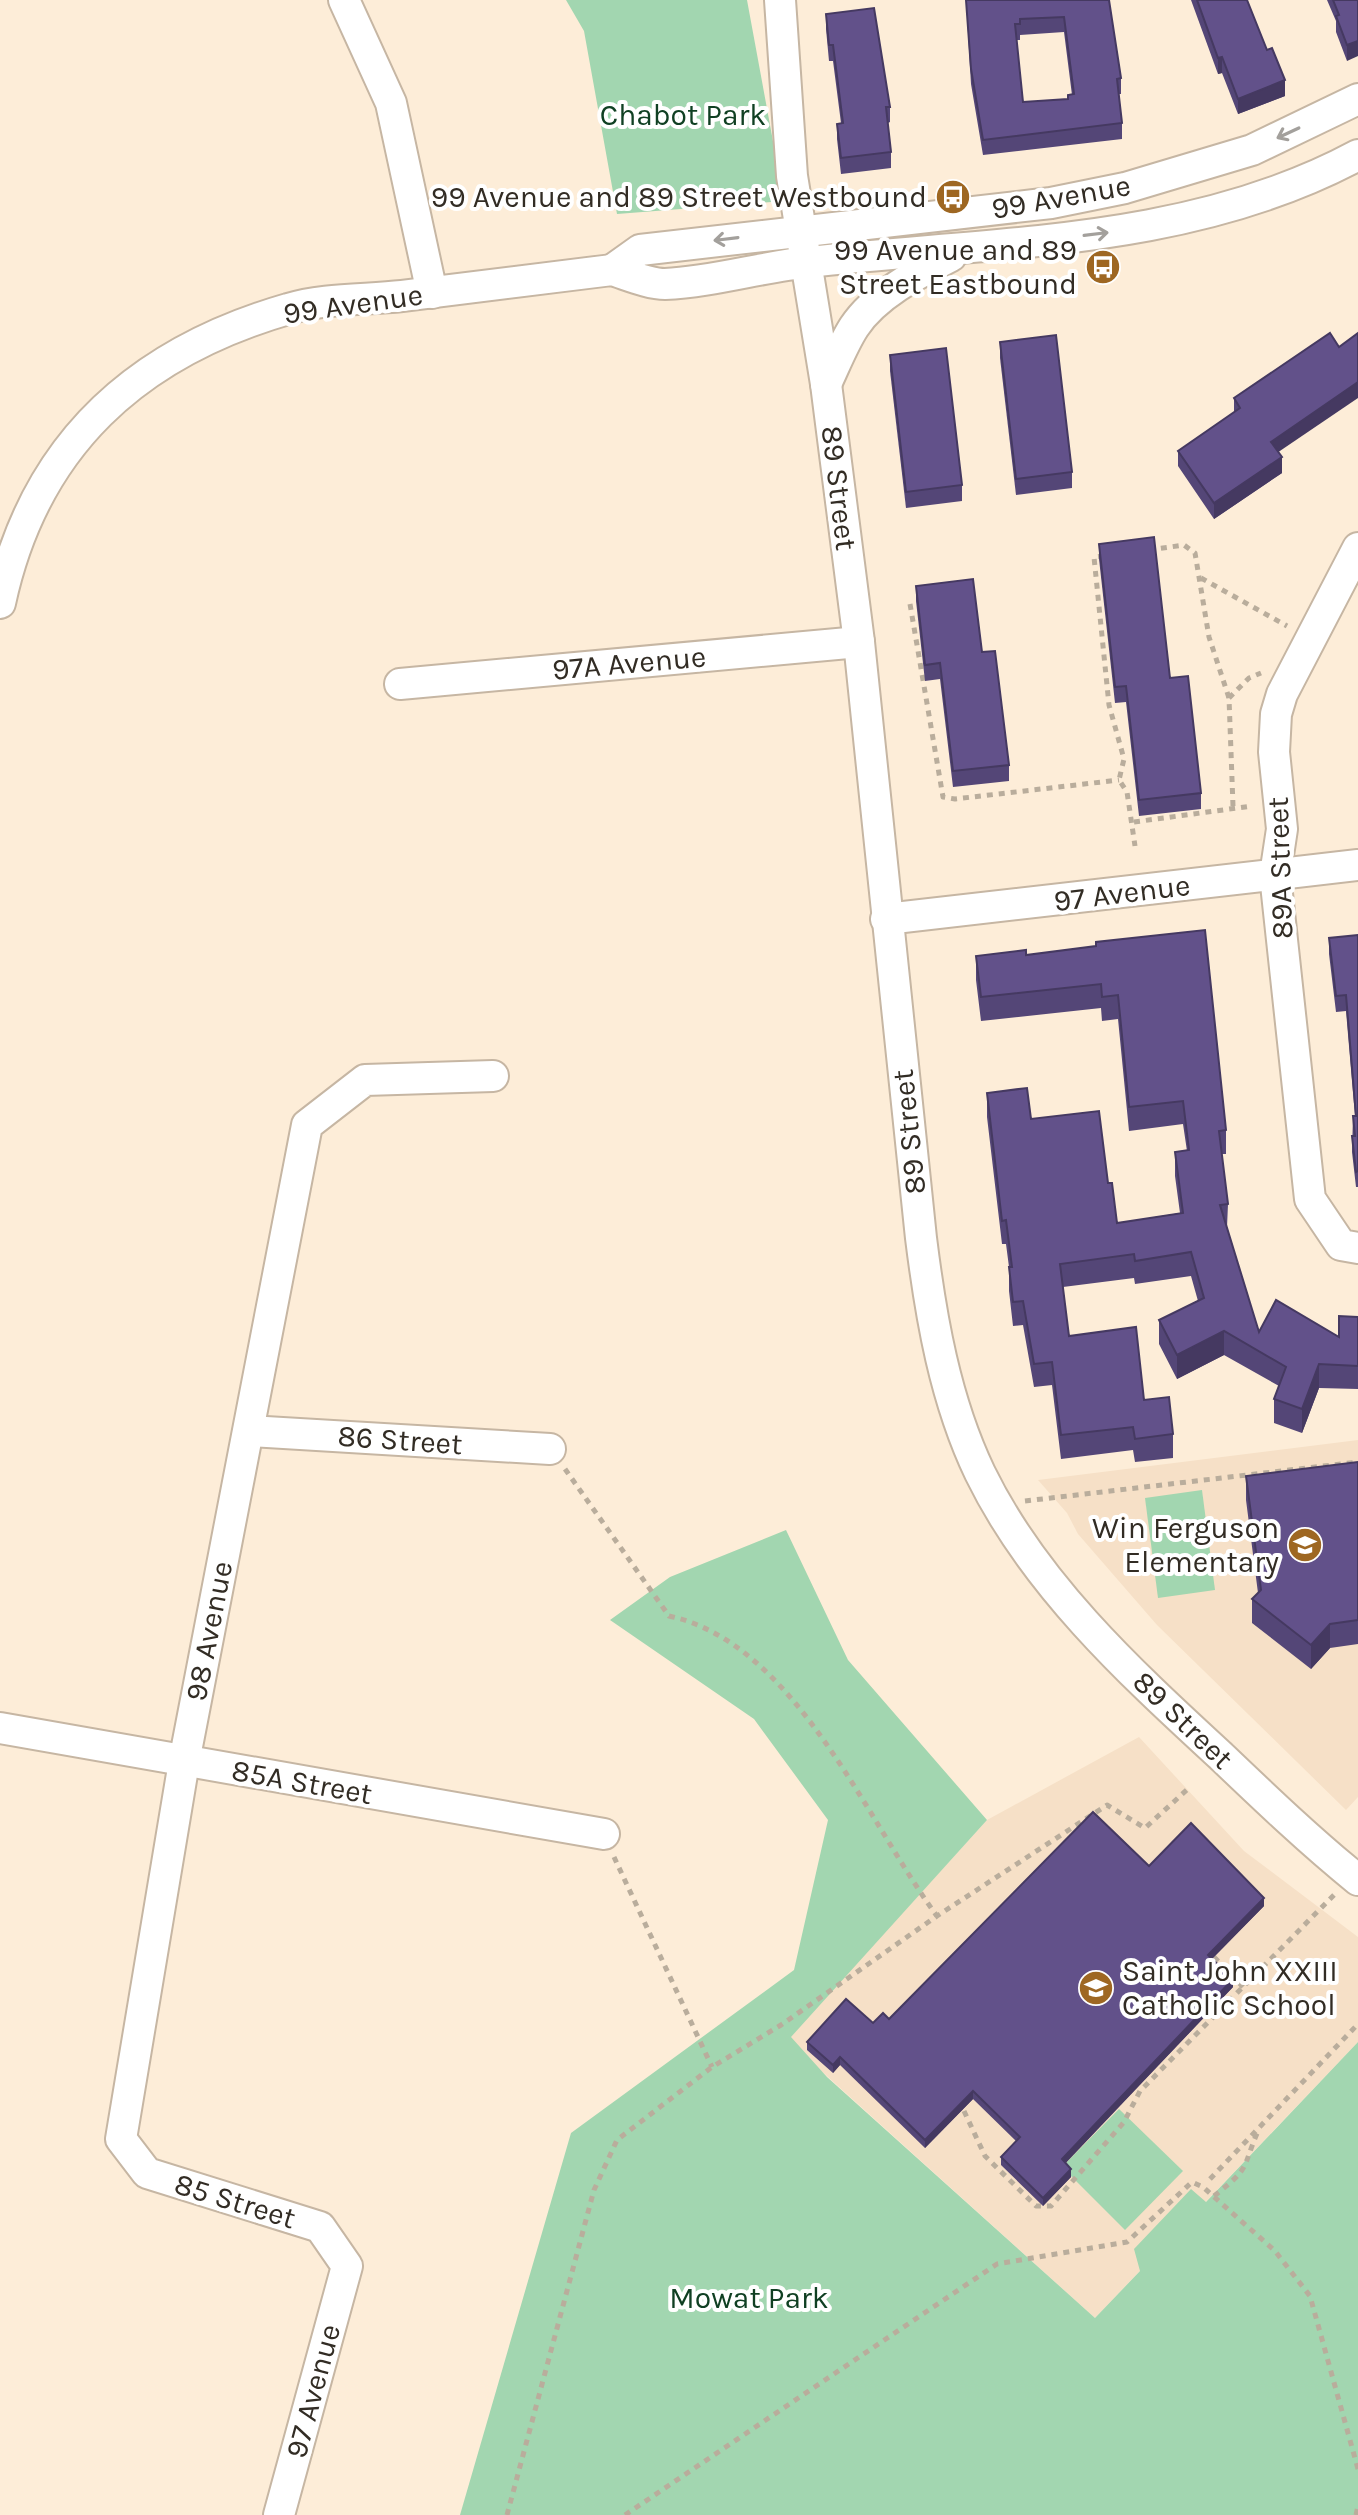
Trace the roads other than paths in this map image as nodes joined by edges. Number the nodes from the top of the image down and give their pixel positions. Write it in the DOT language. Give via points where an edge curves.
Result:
graph roads {
  1 [pos="344,0"];
  2 [pos="780,0"];
  3 [pos="1358,99"];
  4 [pos="1358,155"];
  5 [pos="803,229"];
  6 [pos="963,250"];
  7 [pos="808,262"];
  8 [pos="612,270"];
  9 [pos="432,293"];
  10 [pos="826,384"];
  11 [pos="1358,548"];
  12 [pos="0,603"];
  13 [pos="859,642"];
  14 [pos="400,684"];
  15 [pos="1358,865"];
  16 [pos="1275,875"];
  17 [pos="886,919"];
  18 [pos="493,1076"];
  19 [pos="1349,1247"];
  20 [pos="249,1431"];
  21 [pos="550,1449"];
  22 [pos="0,1728"];
  23 [pos="184,1762"];
  24 [pos="604,1834"];
  25 [pos="1355,1878"];
  26 [pos="121,2139"];
  27 [pos="347,2266"];
  28 [pos="279,2515"];
  1 -- 9 [label="street" via="391,103"];
  2 -- 5 [label="street, 89 Street" via="792,176"];
  3 -- 5 [label="street, 99 Avenue, one-way" via="1252,150 1125,188 1051,203"];
  6 -- 4 [label="street, 99 Avenue, one-way" via="1122,231 1193,216 1263,196"];
  5 -- 7 [label="street, 89 Street"];
  5 -- 8 [label="street, 99 Avenue, one-way" via="640,250"];
  6 -- 7 [label="street, 99 Avenue"];
  6 -- 10 [label="street" via="923,270 868,311"];
  7 -- 8 [label="street, 99 Avenue" via="662,284"];
  7 -- 10 [label="street, 89 Street"];
  8 -- 9 [label="street, 99 Avenue"];
  9 -- 12 [label="street, 99 Avenue" via="291,307 195,342 111,400 48,475 8,568"];
  10 -- 13 [label="street, 89 Street"];
  11 -- 16 [label="street, 89A Street" via="1276,714 1282,829"];
  13 -- 14 [label="street, 97A Avenue"];
  13 -- 17 [label="street, 89 Street"];
  15 -- 16 [label="street, 97 Avenue"];
  16 -- 17 [label="street, 97 Avenue"];
  16 -- 19 [label="street, 89A Street" via="1310,1199"];
  17 -- 25 [label="street, 89 Street" via="933,1324 967,1441 997,1506 1035,1564 1120,1658"];
  18 -- 20 [label="street, 98 Avenue" via="365,1080 307,1125"];
  20 -- 21 [label="street, 86 Street"];
  20 -- 23 [label="street, 98 Avenue"];
  22 -- 23 [label="street, 85A Street"];
  23 -- 24 [label="street, 85A Street"];
  23 -- 26 [label="street, 98 Avenue"];
  26 -- 27 [label="street, 85 Street" via="147,2173 320,2227"];
  27 -- 28 [label="street, 97 Avenue"];
}
